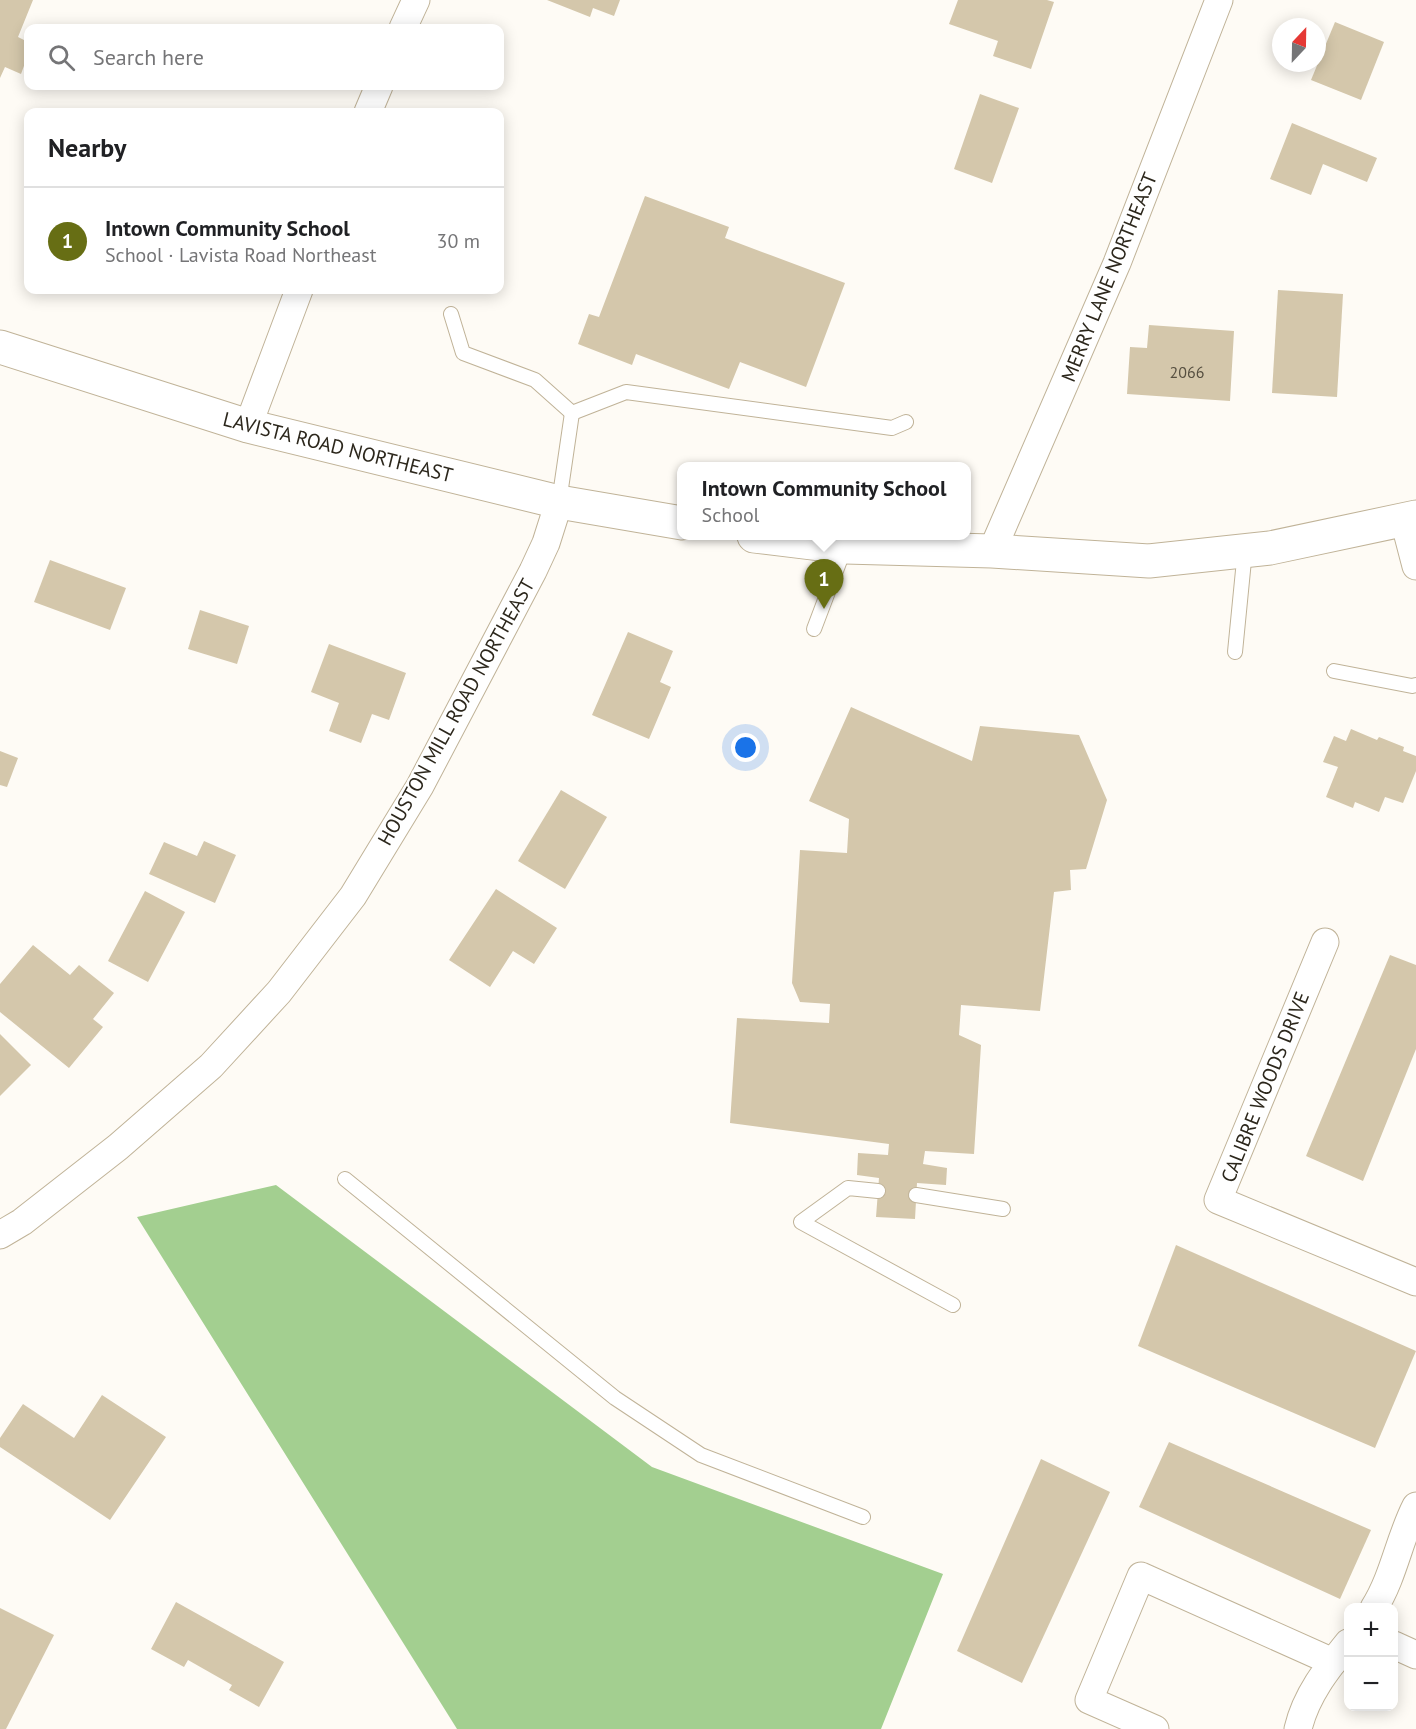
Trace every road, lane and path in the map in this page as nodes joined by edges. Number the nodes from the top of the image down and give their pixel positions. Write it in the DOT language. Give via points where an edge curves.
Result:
graph roads {
  1 [pos="416,0"];
  2 [pos="1219,0"];
  3 [pos="405,24"];
  4 [pos="377,90"];
  5 [pos="370,108"];
  6 [pos="298,294"];
  7 [pos="451,314"];
  8 [pos="0,347"];
  9 [pos="572,413"];
  10 [pos="906,422"];
  11 [pos="248,426"];
  12 [pos="559,502"];
  13 [pos="1410,518"];
  14 [pos="677,523"];
  15 [pos="787,540"];
  16 [pos="845,547"];
  17 [pos="1245,550"];
  18 [pos="992,551"];
  19 [pos="1416,566"];
  20 [pos="814,629"];
  21 [pos="1235,652"];
  22 [pos="1334,671"];
  23 [pos="1416,685"];
  24 [pos="1325,942"];
  25 [pos="345,1179"];
  26 [pos="878,1191"];
  27 [pos="916,1195"];
  28 [pos="1003,1209"];
  29 [pos="0,1235"];
  30 [pos="1416,1282"];
  31 [pos="953,1305"];
  32 [pos="1416,1506"];
  33 [pos="863,1517"];
  34 [pos="1377,1603"];
  35 [pos="1398,1647"];
  36 [pos="1341,1652"];
  37 [pos="1416,1655"];
  38 [pos="1155,1729"];
  39 [pos="1298,1729"];
  1 -- 3 [label="street"];
  2 -- 18 [label="street, MERRY LANE NORTHEAST" via="1117,263"];
  4 -- 5 [label="street"];
  6 -- 11 [label="street"];
  7 -- 9 [label="lane" via="463,353 535,380"];
  8 -- 11 [label="main road, LAVISTA ROAD NORTHEAST"];
  9 -- 10 [label="lane" via="626,392 892,428"];
  9 -- 12 [label="lane"];
  11 -- 12 [label="main road, LAVISTA ROAD NORTHEAST"];
  12 -- 14 [label="main road, LAVISTA ROAD NORTHEAST"];
  12 -- 29 [label="street, HOUSTON MILL ROAD NORTHEAST" via="533,571 426,776 346,904 279,992 211,1066 117,1147"];
  13 -- 17 [label="main road"];
  13 -- 19 [label="street"];
  15 -- 16 [label="main road"];
  16 -- 18 [label="main road"];
  16 -- 20 [label="lane"];
  17 -- 18 [label="main road" via="1149,561"];
  17 -- 21 [label="lane"];
  22 -- 23 [label="lane"];
  24 -- 30 [label="street, CALIBRE WOODS DRIVE" via="1218,1200"];
  25 -- 33 [label="lane" via="615,1398 701,1455"];
  26 -- 31 [label="lane" via="848,1188 801,1222"];
  27 -- 28 [label="lane"];
  32 -- 34 [label="street"];
  35 -- 37 [label="street"];
  36 -- 38 [label="street" via="1141,1576 1089,1700"];
  36 -- 39 [label="street" via="1309,1698"];
}
